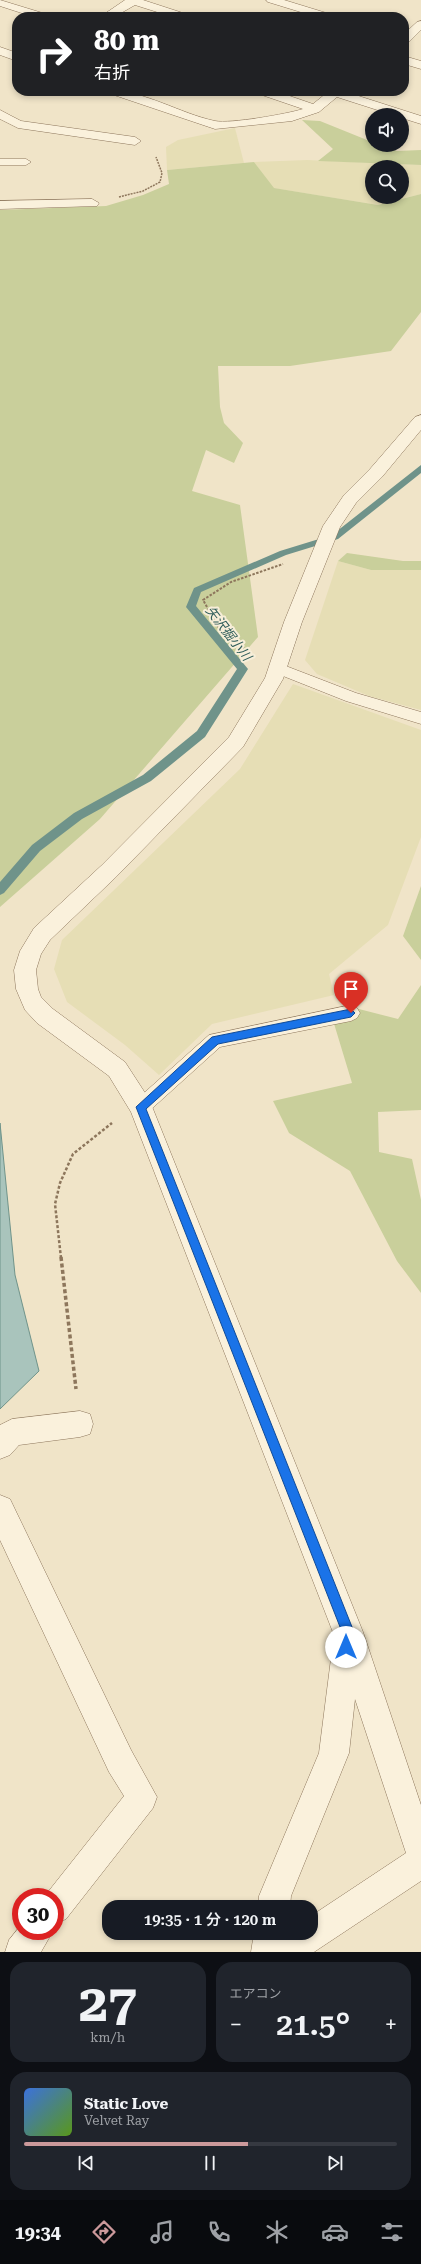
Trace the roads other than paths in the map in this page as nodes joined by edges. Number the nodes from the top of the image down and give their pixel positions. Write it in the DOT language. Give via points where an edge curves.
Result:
graph roads {
  1 [pos="133,0"];
  2 [pos="272,0"];
  3 [pos="0,2"];
  4 [pos="30,12"];
  5 [pos="114,12"];
  6 [pos="170,12"];
  7 [pos="312,12"];
  8 [pos="421,24"];
  9 [pos="409,35"];
  10 [pos="0,51"];
  11 [pos="12,55"];
  12 [pos="409,61"];
  13 [pos="421,65"];
  14 [pos="130,96"];
  15 [pos="277,96"];
  16 [pos="330,96"];
  17 [pos="347,96"];
  18 [pos="315,109"];
  19 [pos="0,114"];
  20 [pos="421,120"];
  21 [pos="135,141"];
  22 [pos="0,162"];
  23 [pos="26,162"];
  24 [pos="92,203"];
  25 [pos="0,205"];
  26 [pos="421,420"];
  27 [pos="278,668"];
  28 [pos="421,718"];
  29 [pos="351,1013"];
  30 [pos="139,1104"];
  31 [pos="80,1424"];
  32 [pos="0,1446"];
  33 [pos="0,1509"];
  34 [pos="348,1632"];
  35 [pos="421,1852"];
  36 [pos="421,1862"];
  37 [pos="64,1897"];
  38 [pos="275,1900"];
  39 [pos="30,1940"];
  40 [pos="269,1940"];
  41 [pos="21,1952"];
  42 [pos="267,1952"];
  43 [pos="285,1952"];
  1 -- 5 [label="street"];
  1 -- 6 [label="street"];
  2 -- 7 [label="street"];
  3 -- 4 [label="street"];
  8 -- 9 [label="street"];
  10 -- 11 [label="street"];
  12 -- 13 [label="street"];
  14 -- 18 [label="street" via="215,125 288,118"];
  15 -- 18 [label="street"];
  16 -- 18 [label="street"];
  17 -- 20 [label="street"];
  19 -- 21 [label="street" via="18,124"];
  22 -- 23 [label="lane"];
  24 -- 25 [label="street"];
  26 -- 27 [label="street" via="350,499 332,526"];
  27 -- 28 [label="lane" via="351,697"];
  27 -- 30 [label="street" via="236,742 109,871 42,934 25,970 32,1003 45,1016 117,1069"];
  29 -- 30 [label="lane" via="215,1040"];
  30 -- 34 [label="street"];
  31 -- 32 [label="street" via="12,1432"];
  33 -- 37 [label="street" via="120,1761 142,1797"];
  34 -- 35 [label="street"];
  34 -- 38 [label="street" via="334,1753 299,1834"];
  36 -- 43 [label="street"];
  39 -- 41 [label="street"];
  40 -- 42 [label="street"];
}
